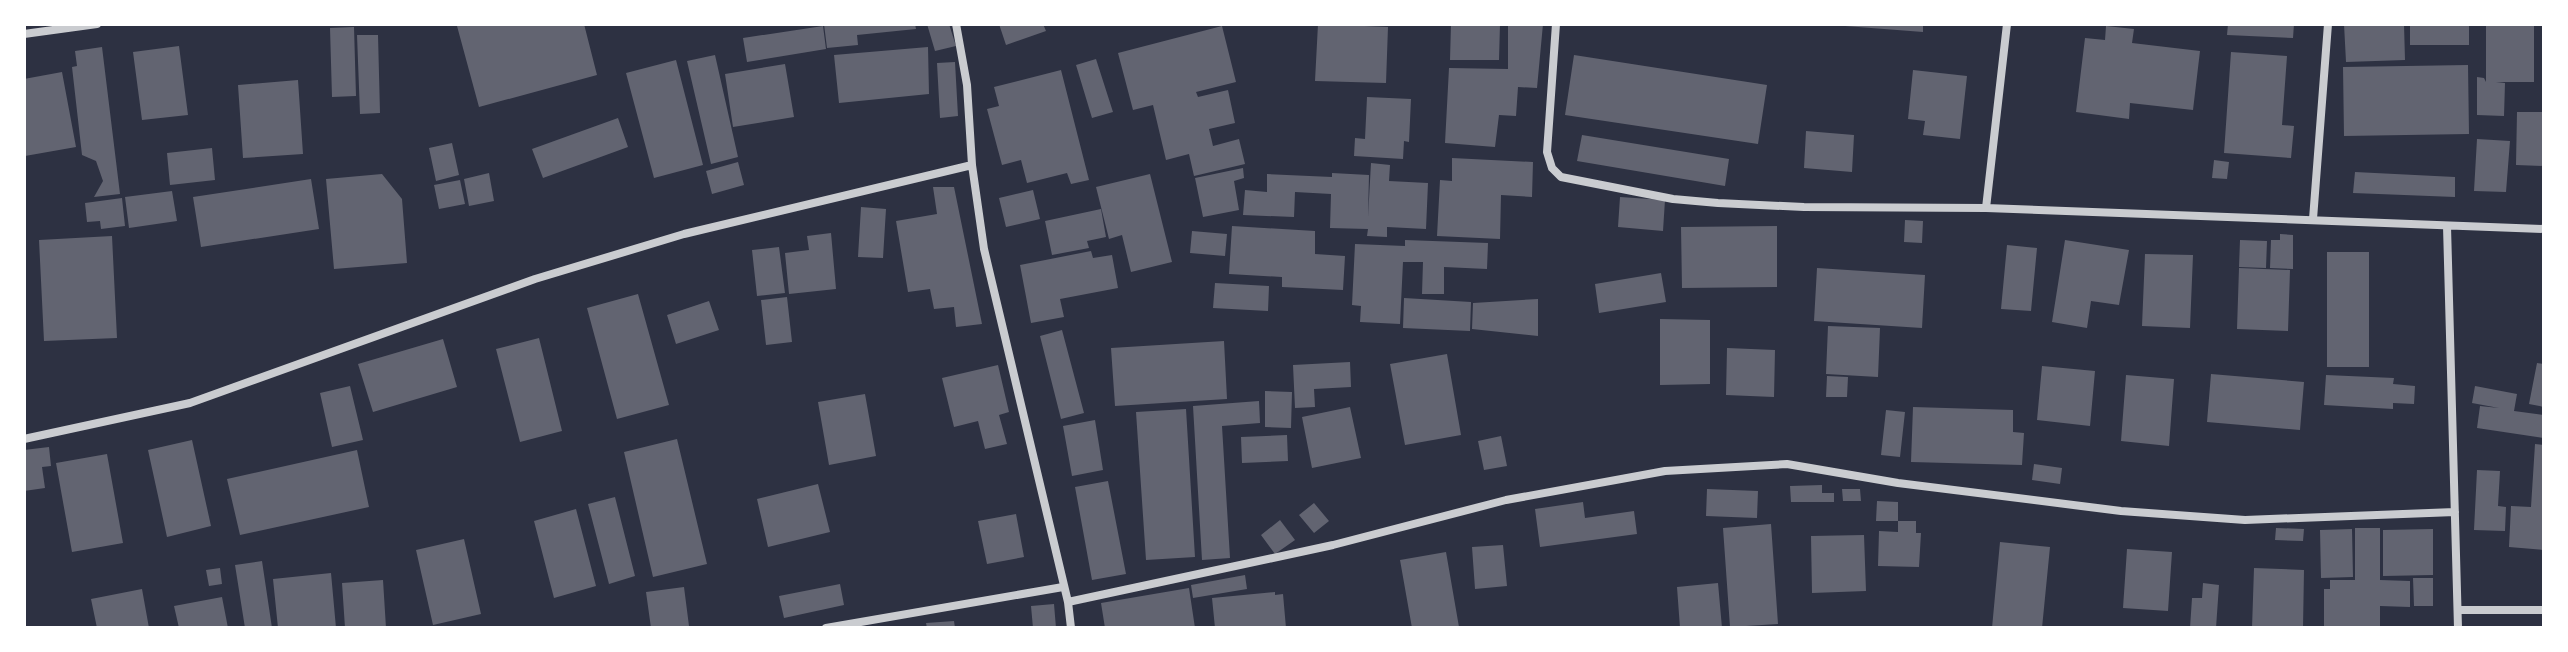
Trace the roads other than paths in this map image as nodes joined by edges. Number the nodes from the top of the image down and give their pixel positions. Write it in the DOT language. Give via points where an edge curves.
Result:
graph roads {
  1 [pos="97,24"];
  2 [pos="956,24"];
  3 [pos="1556,24"];
  4 [pos="2007,24"];
  5 [pos="2328,24"];
  6 [pos="24,34"];
  7 [pos="972,165"];
  8 [pos="1986,208"];
  9 [pos="2313,219"];
  10 [pos="2447,226"];
  11 [pos="2544,229"];
  12 [pos="24,439"];
  13 [pos="2455,512"];
  14 [pos="1063,587"];
  15 [pos="1068,602"];
  16 [pos="2458,610"];
  17 [pos="2544,610"];
  18 [pos="826,628"];
  19 [pos="1071,628"];
  20 [pos="2458,628"];
  1 -- 6 [label="street"];
  2 -- 7 [label="street" via="967,85"];
  3 -- 8 [label="street" via="1547,152 1561,177 1718,203"];
  4 -- 8 [label="street"];
  5 -- 9 [label="street"];
  7 -- 12 [label="street" via="684,234 535,279 190,403"];
  7 -- 14 [label="street" via="984,249"];
  8 -- 9 [label="street"];
  9 -- 10 [label="street"];
  10 -- 11 [label="street"];
  10 -- 13 [label="street"];
  13 -- 15 [label="street" via="2245,520 2121,511 1787,464 1665,471 1506,500 1333,545"];
  13 -- 16 [label="street"];
  14 -- 15 [label="street"];
  14 -- 18 [label="street"];
  15 -- 19 [label="street"];
  16 -- 17 [label="street"];
  16 -- 20 [label="street"];
}
